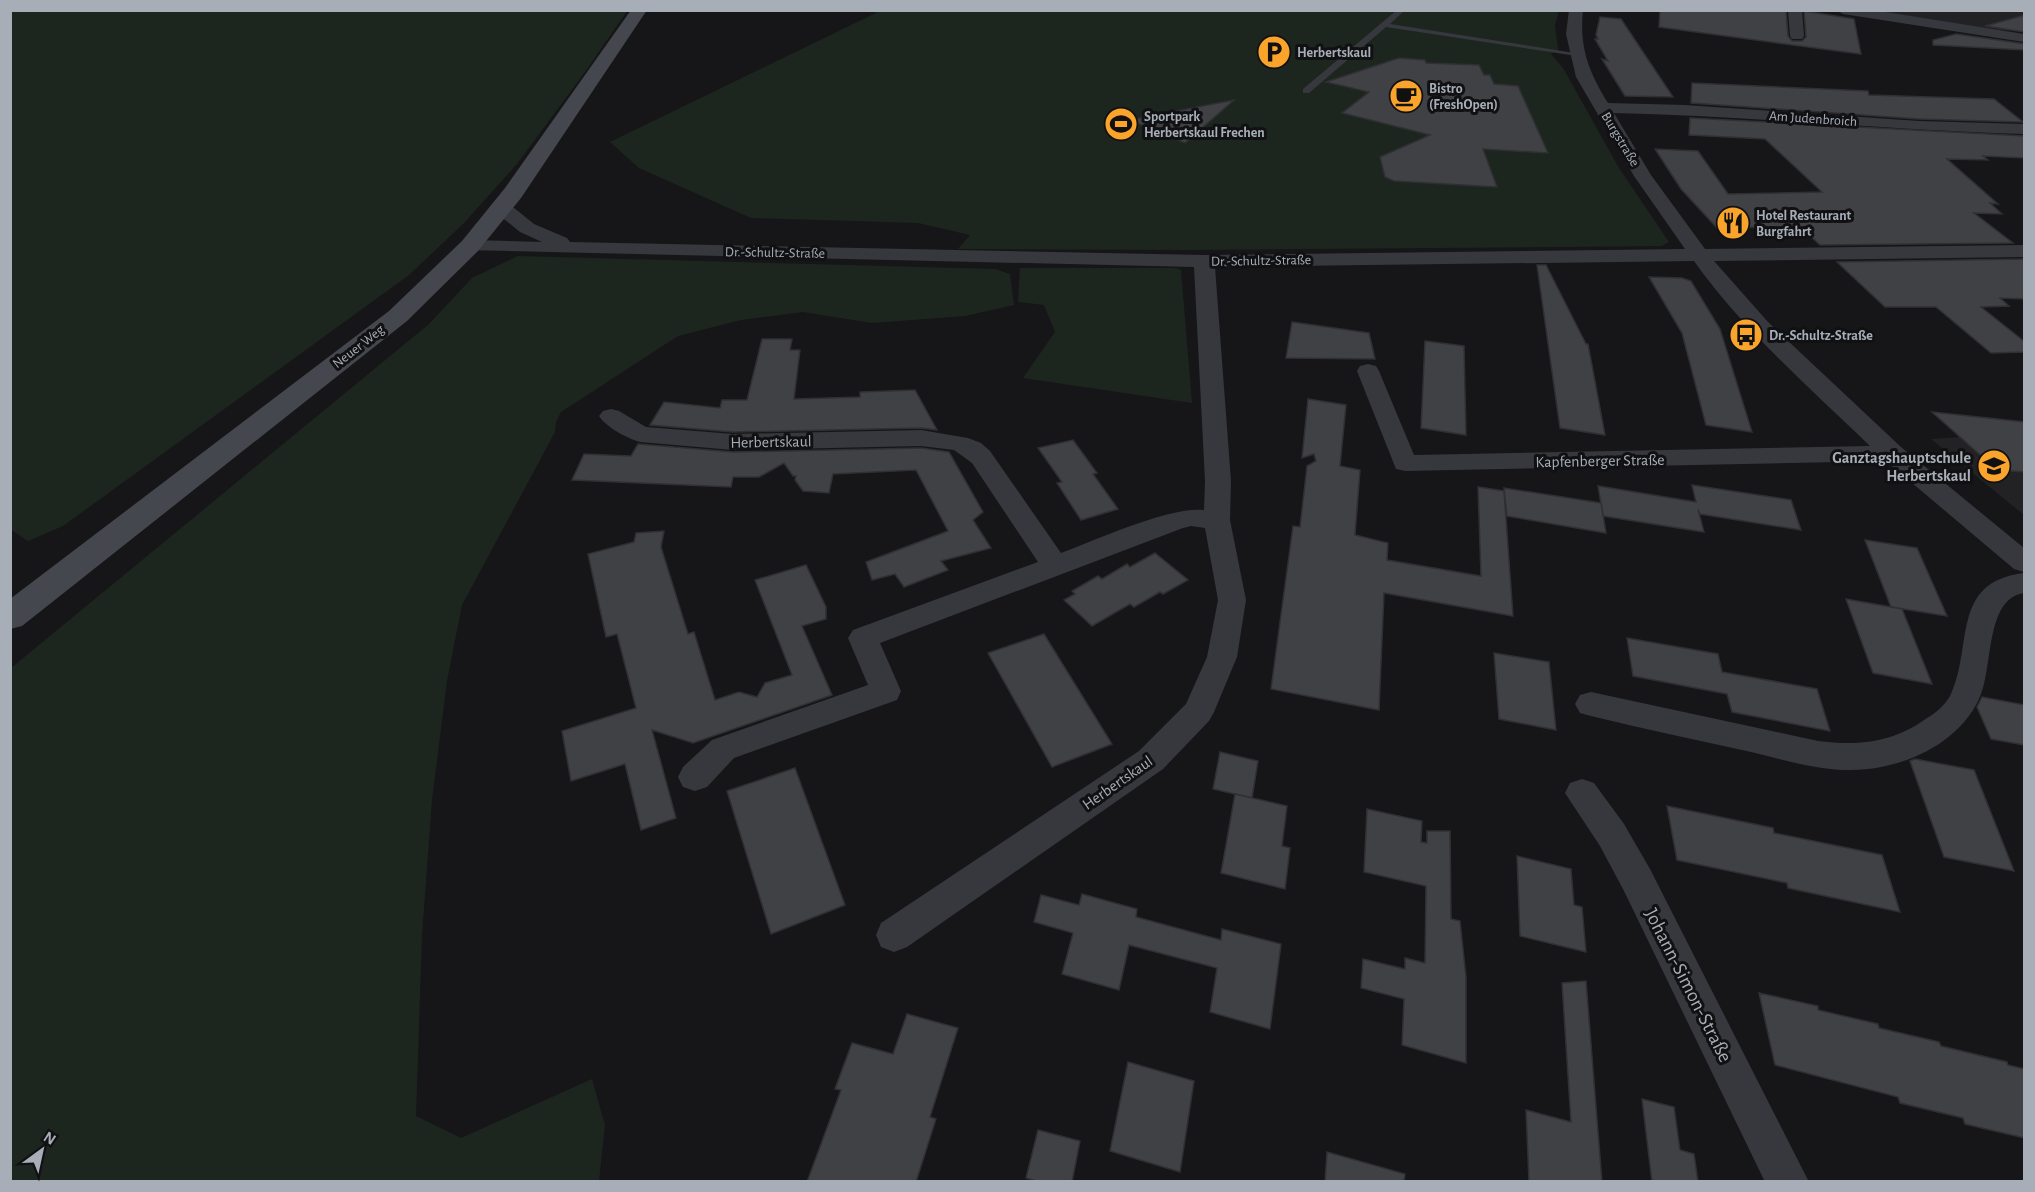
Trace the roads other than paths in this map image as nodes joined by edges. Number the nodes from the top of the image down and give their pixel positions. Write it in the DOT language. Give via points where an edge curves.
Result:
graph roads {
  1 [pos="639,10"];
  2 [pos="1402,10"];
  3 [pos="1570,10"];
  4 [pos="1795,10"];
  5 [pos="1843,10"];
  6 [pos="1576,11"];
  7 [pos="1384,25"];
  8 [pos="1797,36"];
  9 [pos="2025,38"];
  10 [pos="1576,54"];
  11 [pos="1306,91"];
  12 [pos="1601,108"];
  13 [pos="2025,129"];
  14 [pos="501,207"];
  15 [pos="470,246"];
  16 [pos="570,247"];
  17 [pos="2025,251"];
  18 [pos="1700,255"];
  19 [pos="1204,261"];
  20 [pos="1368,372"];
  21 [pos="611,416"];
  22 [pos="1892,453"];
  23 [pos="1217,520"];
  24 [pos="2025,562"];
  25 [pos="1054,565"];
  26 [pos="2025,583"];
  27 [pos="10,617"];
  28 [pos="1591,704"];
  29 [pos="695,777"];
  30 [pos="1582,793"];
  31 [pos="894,935"];
  32 [pos="1788,1182"];
  1 -- 14 [label="main road, Neuer Weg"];
  2 -- 7 [label="lane"];
  3 -- 6 [label="lane"];
  4 -- 8 [label="street"];
  5 -- 9 [label="street"];
  6 -- 10 [label="street, Burgstraße"];
  7 -- 10 [label="lane"];
  7 -- 11 [label="lane"];
  10 -- 12 [label="street, Burgstraße"];
  12 -- 13 [label="street, Am Judenbroich"];
  12 -- 18 [label="street, Burgstraße" via="1661,204"];
  14 -- 15 [label="main road, Neuer Weg"];
  14 -- 16 [label="street, Dr.-Schultz-Straße" via="527,228"];
  15 -- 16 [label="street, Dr.-Schultz-Straße"];
  15 -- 27 [label="main road, Neuer Weg" via="398,316"];
  16 -- 19 [label="street, Dr.-Schultz-Straße"];
  17 -- 18 [label="street, Dr.-Schultz-Straße"];
  18 -- 19 [label="street, Dr.-Schultz-Straße"];
  18 -- 22 [label="street" via="1760,327"];
  19 -- 23 [label="street, Herbertskaul"];
  20 -- 22 [label="street, Kapfenberger Straße" via="1405,462"];
  21 -- 25 [label="street, Herbertskaul" via="640,434 733,442 921,438 959,443 981,457"];
  22 -- 24 [label="street"];
  23 -- 25 [label="street" via="1175,521"];
  23 -- 31 [label="street, Herbertskaul" via="1232,600 1222,657 1198,712 1151,760"];
  25 -- 29 [label="street" via="863,638 886,691 723,748"];
  26 -- 28 [label="street" via="2004,586 1989,602 1964,700 1933,732 1885,753 1856,758 1809,752"];
  30 -- 32 [label="street, Johann-Simon-Straße" via="1637,880"];
}
